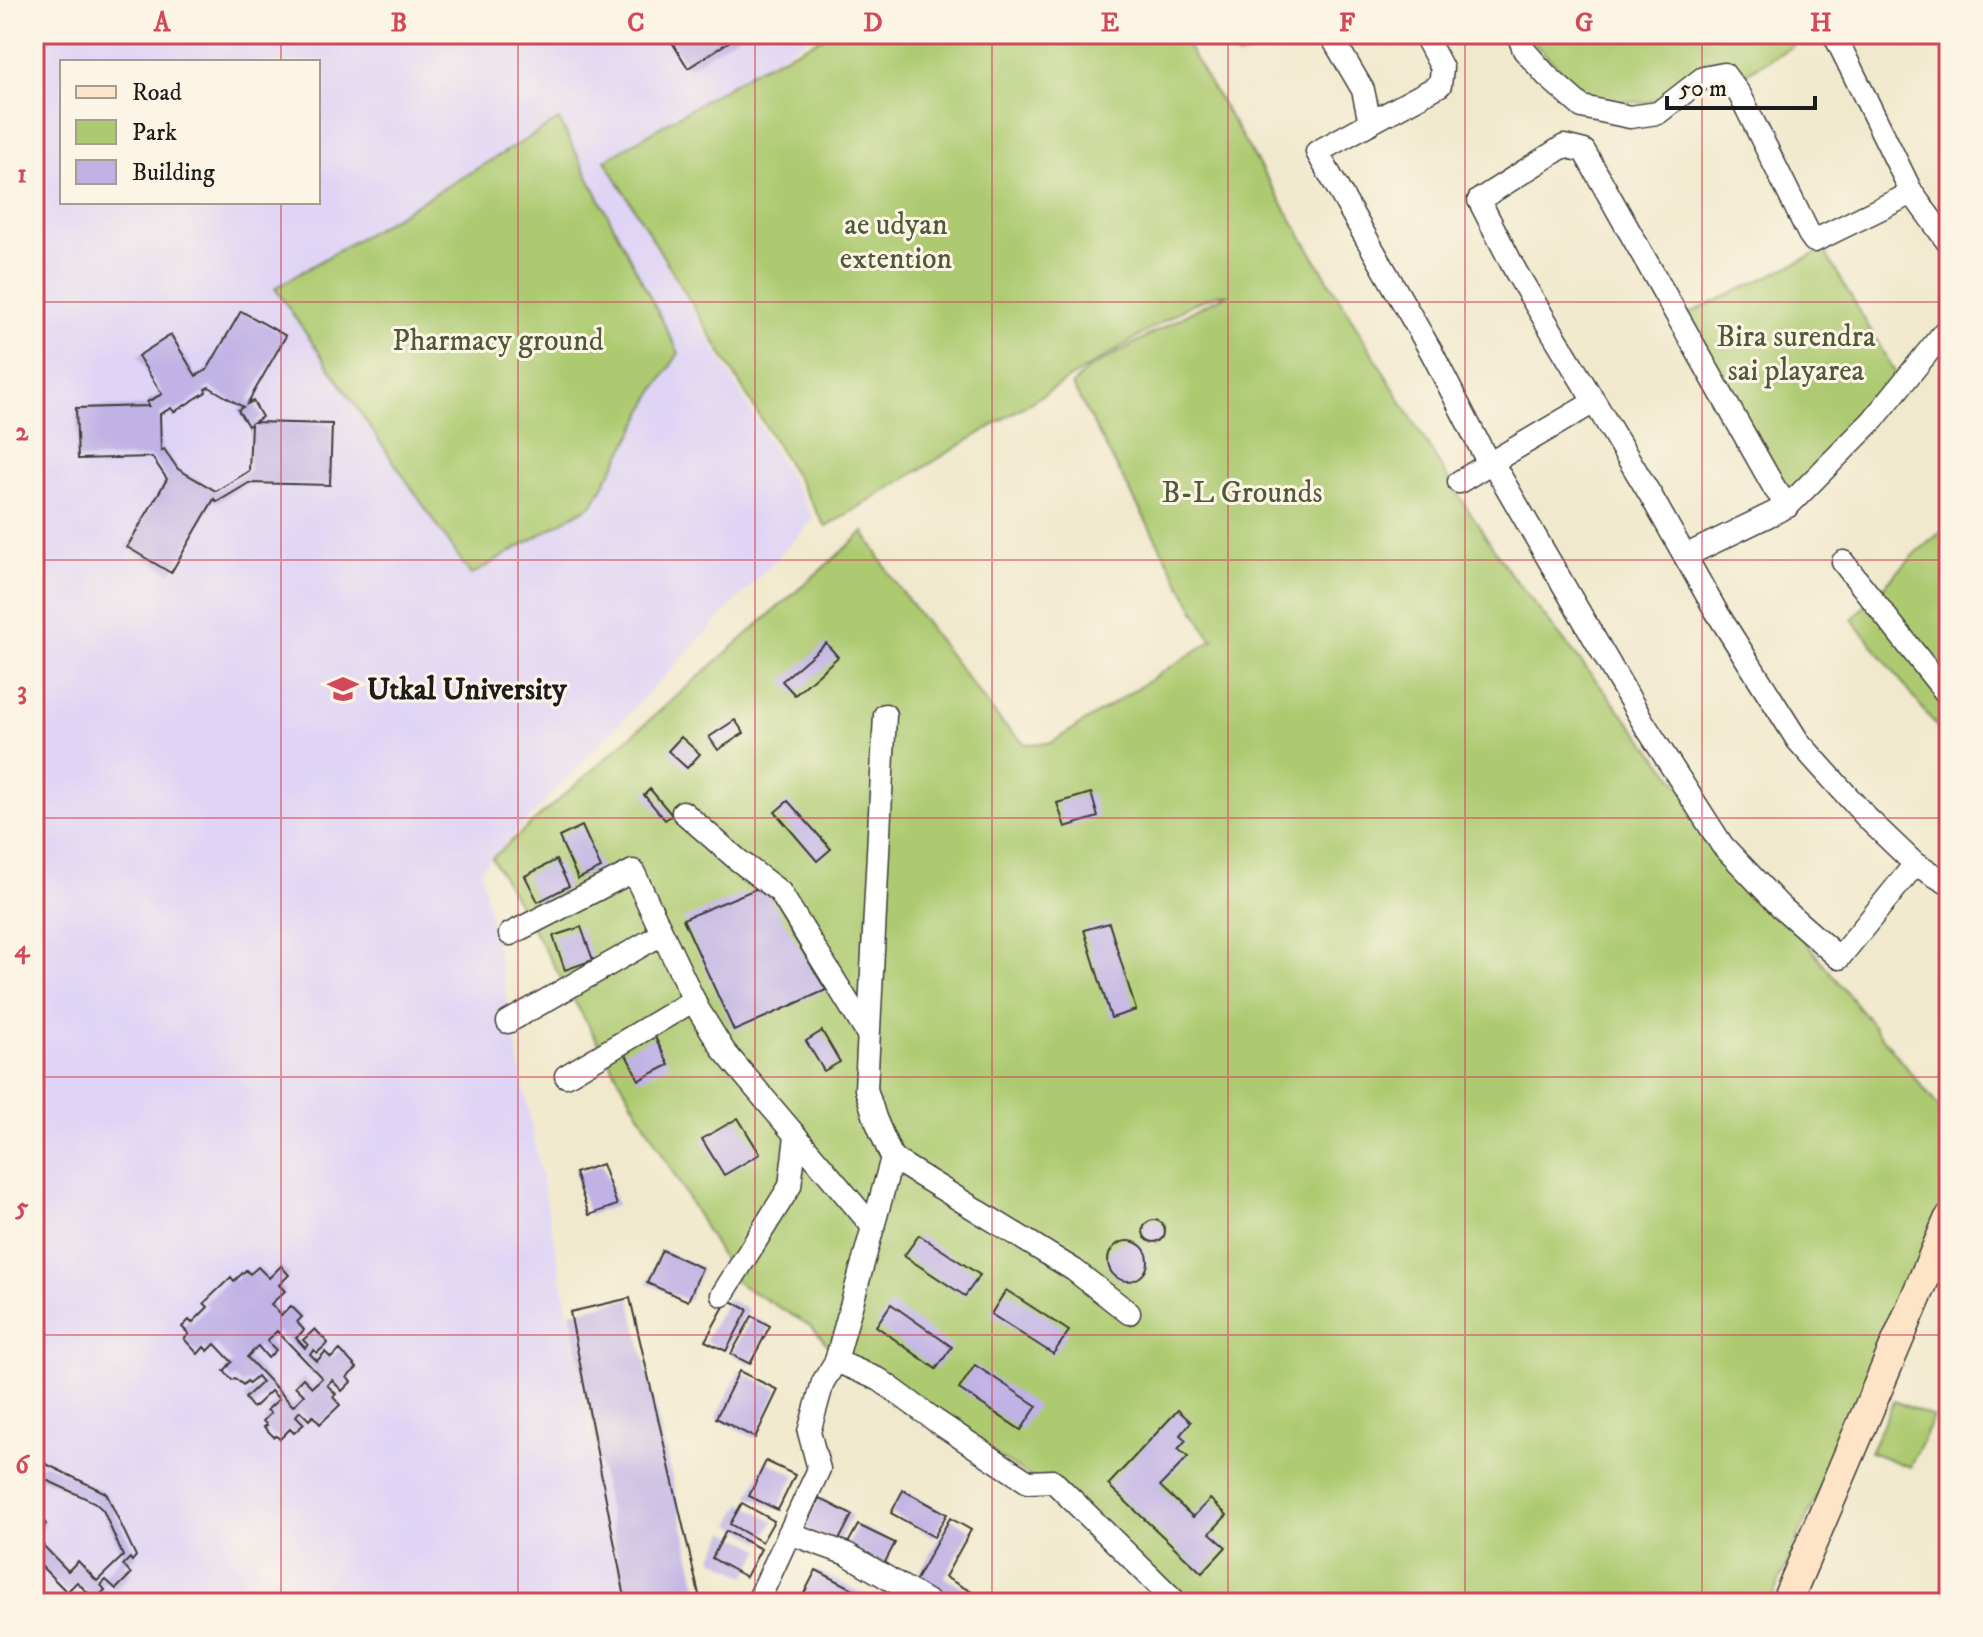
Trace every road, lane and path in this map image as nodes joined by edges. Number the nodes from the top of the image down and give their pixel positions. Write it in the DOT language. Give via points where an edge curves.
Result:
graph roads {
  1 [pos="1330,34"];
  2 [pos="1424,34"];
  3 [pos="1518,34"];
  4 [pos="1834,34"];
  5 [pos="1370,123"];
  6 [pos="1912,193"];
  7 [pos="1949,244"];
  8 [pos="1949,326"];
  9 [pos="1594,402"];
  10 [pos="1491,463"];
  11 [pos="1459,482"];
  12 [pos="1788,506"];
  13 [pos="1685,556"];
  14 [pos="1843,562"];
  15 [pos="1949,697"];
  16 [pos="885,715"];
  17 [pos="683,812"];
  18 [pos="1915,864"];
  19 [pos="1949,884"];
  20 [pos="510,934"];
  21 [pos="662,934"];
  22 [pos="694,1000"];
  23 [pos="508,1022"];
  24 [pos="867,1033"];
  25 [pos="566,1076"];
  26 [pos="796,1136"];
  27 [pos="892,1158"];
  28 [pos="1949,1220"];
  29 [pos="873,1227"];
  30 [pos="722,1295"];
  31 [pos="1129,1313"];
  32 [pos="836,1361"];
  33 [pos="789,1533"];
  34 [pos="757,1603"];
  35 [pos="930,1603"];
  36 [pos="1177,1603"];
  37 [pos="1786,1603"];
  1 -- 5 [label="street" via="1363,90"];
  2 -- 5 [label="street" via="1442,68 1440,85"];
  3 -- 6 [label="street" via="1524,50 1582,107 1630,117 1658,113 1703,78 1724,74 1740,95 1814,241"];
  4 -- 6 [label="street"];
  5 -- 10 [label="street" via="1317,152"];
  6 -- 7 [label="street"];
  8 -- 12 [label="street" via="1873,420"];
  9 -- 10 [label="street"];
  9 -- 12 [label="street" via="1479,200 1564,146 1584,151"];
  9 -- 13 [label="street"];
  10 -- 11 [label="street"];
  10 -- 18 [label="street" via="1722,845 1780,906 1839,958"];
  12 -- 13 [label="street"];
  13 -- 18 [label="street" via="1798,741"];
  14 -- 15 [label="street"];
  16 -- 24 [label="street"];
  17 -- 24 [label="street" via="780,892"];
  18 -- 19 [label="street"];
  20 -- 21 [label="street" via="633,871"];
  21 -- 22 [label="street"];
  21 -- 23 [label="street"];
  22 -- 25 [label="street"];
  22 -- 26 [label="street" via="724,1051"];
  24 -- 27 [label="street" via="866,1089"];
  26 -- 29 [label="street"];
  26 -- 30 [label="street" via="790,1186"];
  27 -- 29 [label="street"];
  27 -- 31 [label="street" via="1074,1270"];
  28 -- 37 [label="street"];
  29 -- 32 [label="street"];
  32 -- 33 [label="street" via="823,1382 809,1432 819,1469"];
  32 -- 36 [label="street" via="880,1380 1028,1482 1053,1481"];
  33 -- 34 [label="street"];
  33 -- 35 [label="street" via="847,1554"];
}
